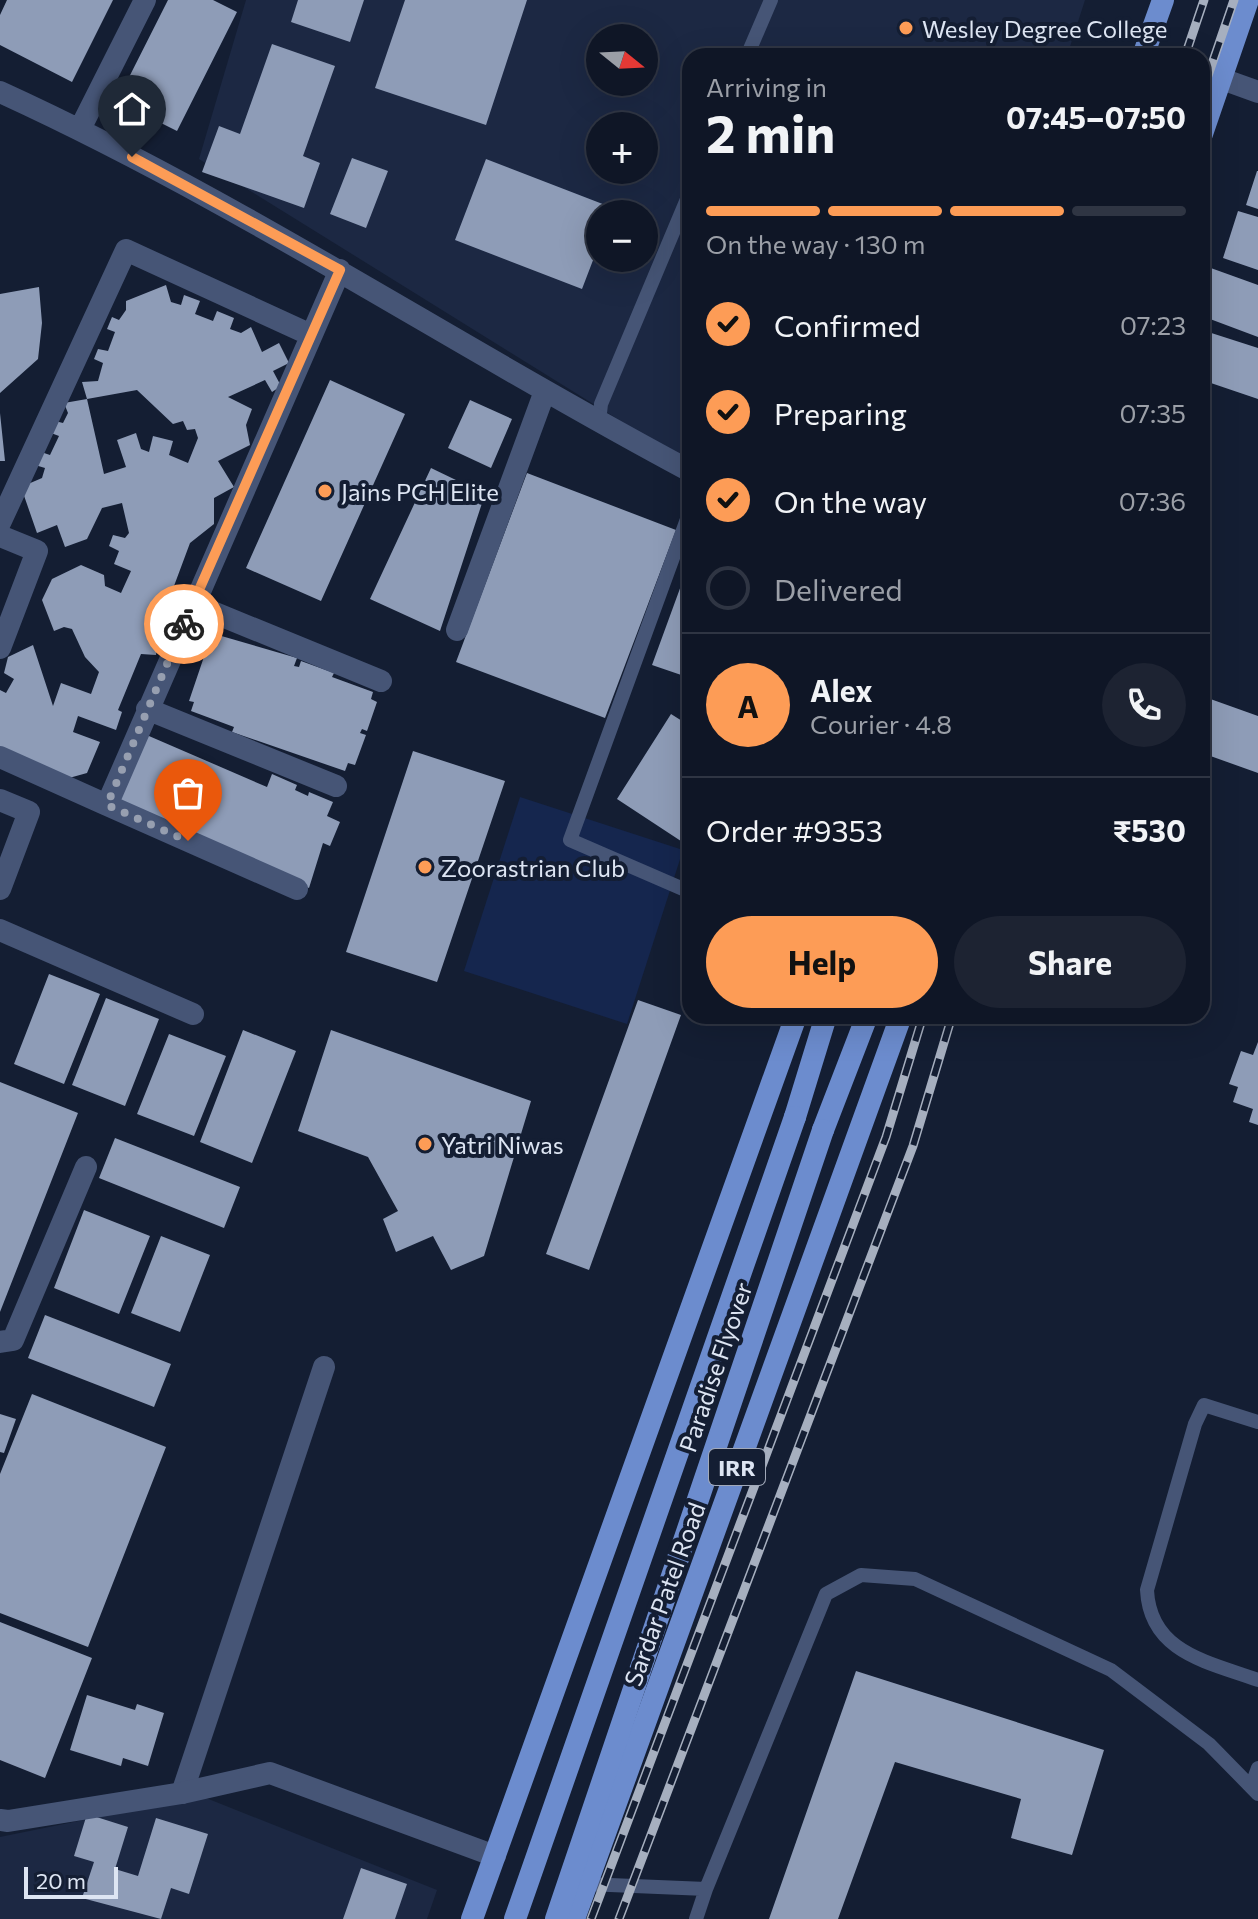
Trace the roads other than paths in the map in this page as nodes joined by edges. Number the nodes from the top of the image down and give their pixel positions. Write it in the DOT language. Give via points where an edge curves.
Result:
graph roads {
  1 [pos="145,0"];
  2 [pos="771,0"];
  3 [pos="1163,0"];
  4 [pos="1248,0"];
  5 [pos="750,48"];
  6 [pos="1146,48"];
  7 [pos="1222,79"];
  8 [pos="0,92"];
  9 [pos="1258,92"];
  10 [pos="1210,112"];
  11 [pos="80,129"];
  12 [pos="682,211"];
  13 [pos="340,270"];
  14 [pos="311,335"];
  15 [pos="545,391"];
  16 [pos="599,422"];
  17 [pos="682,467"];
  18 [pos="0,523"];
  19 [pos="682,533"];
  20 [pos="0,536"];
  21 [pos="193,604"];
  22 [pos="457,630"];
  23 [pos="0,648"];
  24 [pos="381,681"];
  25 [pos="147,709"];
  26 [pos="0,757"];
  27 [pos="336,786"];
  28 [pos="0,800"];
  29 [pos="107,805"];
  30 [pos="0,889"];
  31 [pos="297,889"];
  32 [pos="682,889"];
  33 [pos="0,930"];
  34 [pos="193,1014"];
  35 [pos="793,1024"];
  36 [pos="824,1024"];
  37 [pos="864,1024"];
  38 [pos="898,1024"];
  39 [pos="86,1167"];
  40 [pos="0,1342"];
  41 [pos="324,1367"];
  42 [pos="1258,1422"];
  43 [pos="1258,1680"];
  44 [pos="1258,1768"];
  45 [pos="1254,1790"];
  46 [pos="182,1793"];
  47 [pos="0,1820"];
  48 [pos="495,1856"];
  49 [pos="586,1884"];
  50 [pos="706,1889"];
  51 [pos="472,1919"];
  52 [pos="515,1919"];
  53 [pos="556,1919"];
  54 [pos="574,1919"];
  55 [pos="696,1919"];
  1 -- 11 [label="street"];
  2 -- 5 [label="lane"];
  3 -- 6 [label="main road"];
  4 -- 7 [label="main road"];
  7 -- 9 [label="street"];
  7 -- 10 [label="main road"];
  8 -- 11 [label="street"];
  11 -- 13 [label="street"];
  12 -- 16 [label="lane" via="601,404"];
  13 -- 14 [label="street"];
  13 -- 15 [label="street"];
  14 -- 18 [label="street" via="126,250"];
  14 -- 21 [label="street"];
  15 -- 16 [label="street"];
  15 -- 22 [label="street"];
  16 -- 17 [label="street"];
  19 -- 32 [label="lane" via="570,840"];
  20 -- 23 [label="street" via="37,551"];
  21 -- 24 [label="street"];
  21 -- 25 [label="street"];
  25 -- 27 [label="street"];
  25 -- 29 [label="street"];
  26 -- 29 [label="street"];
  28 -- 30 [label="street" via="29,812"];
  29 -- 31 [label="street"];
  33 -- 34 [label="street"];
  35 -- 48 [label="main road"];
  36 -- 52 [label="main road, Paradise Flyover / IRR, bridge"];
  37 -- 53 [label="main road, Paradise Flyover / IRR, bridge" via="823,1130"];
  38 -- 49 [label="main road, Sardar Patel Road / IRR"];
  39 -- 40 [label="street" via="13,1340"];
  41 -- 46 [label="street"];
  42 -- 43 [label="lane" via="1204,1405 1147,1590 1148,1612 1166,1640 1193,1657"];
  44 -- 45 [label="lane"];
  45 -- 50 [label="lane" via="1209,1744 1111,1670 915,1579 861,1575 826,1594"];
  46 -- 47 [label="street"];
  46 -- 48 [label="street" via="270,1773"];
  48 -- 51 [label="main road"];
  49 -- 50 [label="lane"];
  49 -- 54 [label="main road, Sardar Patel Road / IRR"];
  50 -- 55 [label="lane"];
}
